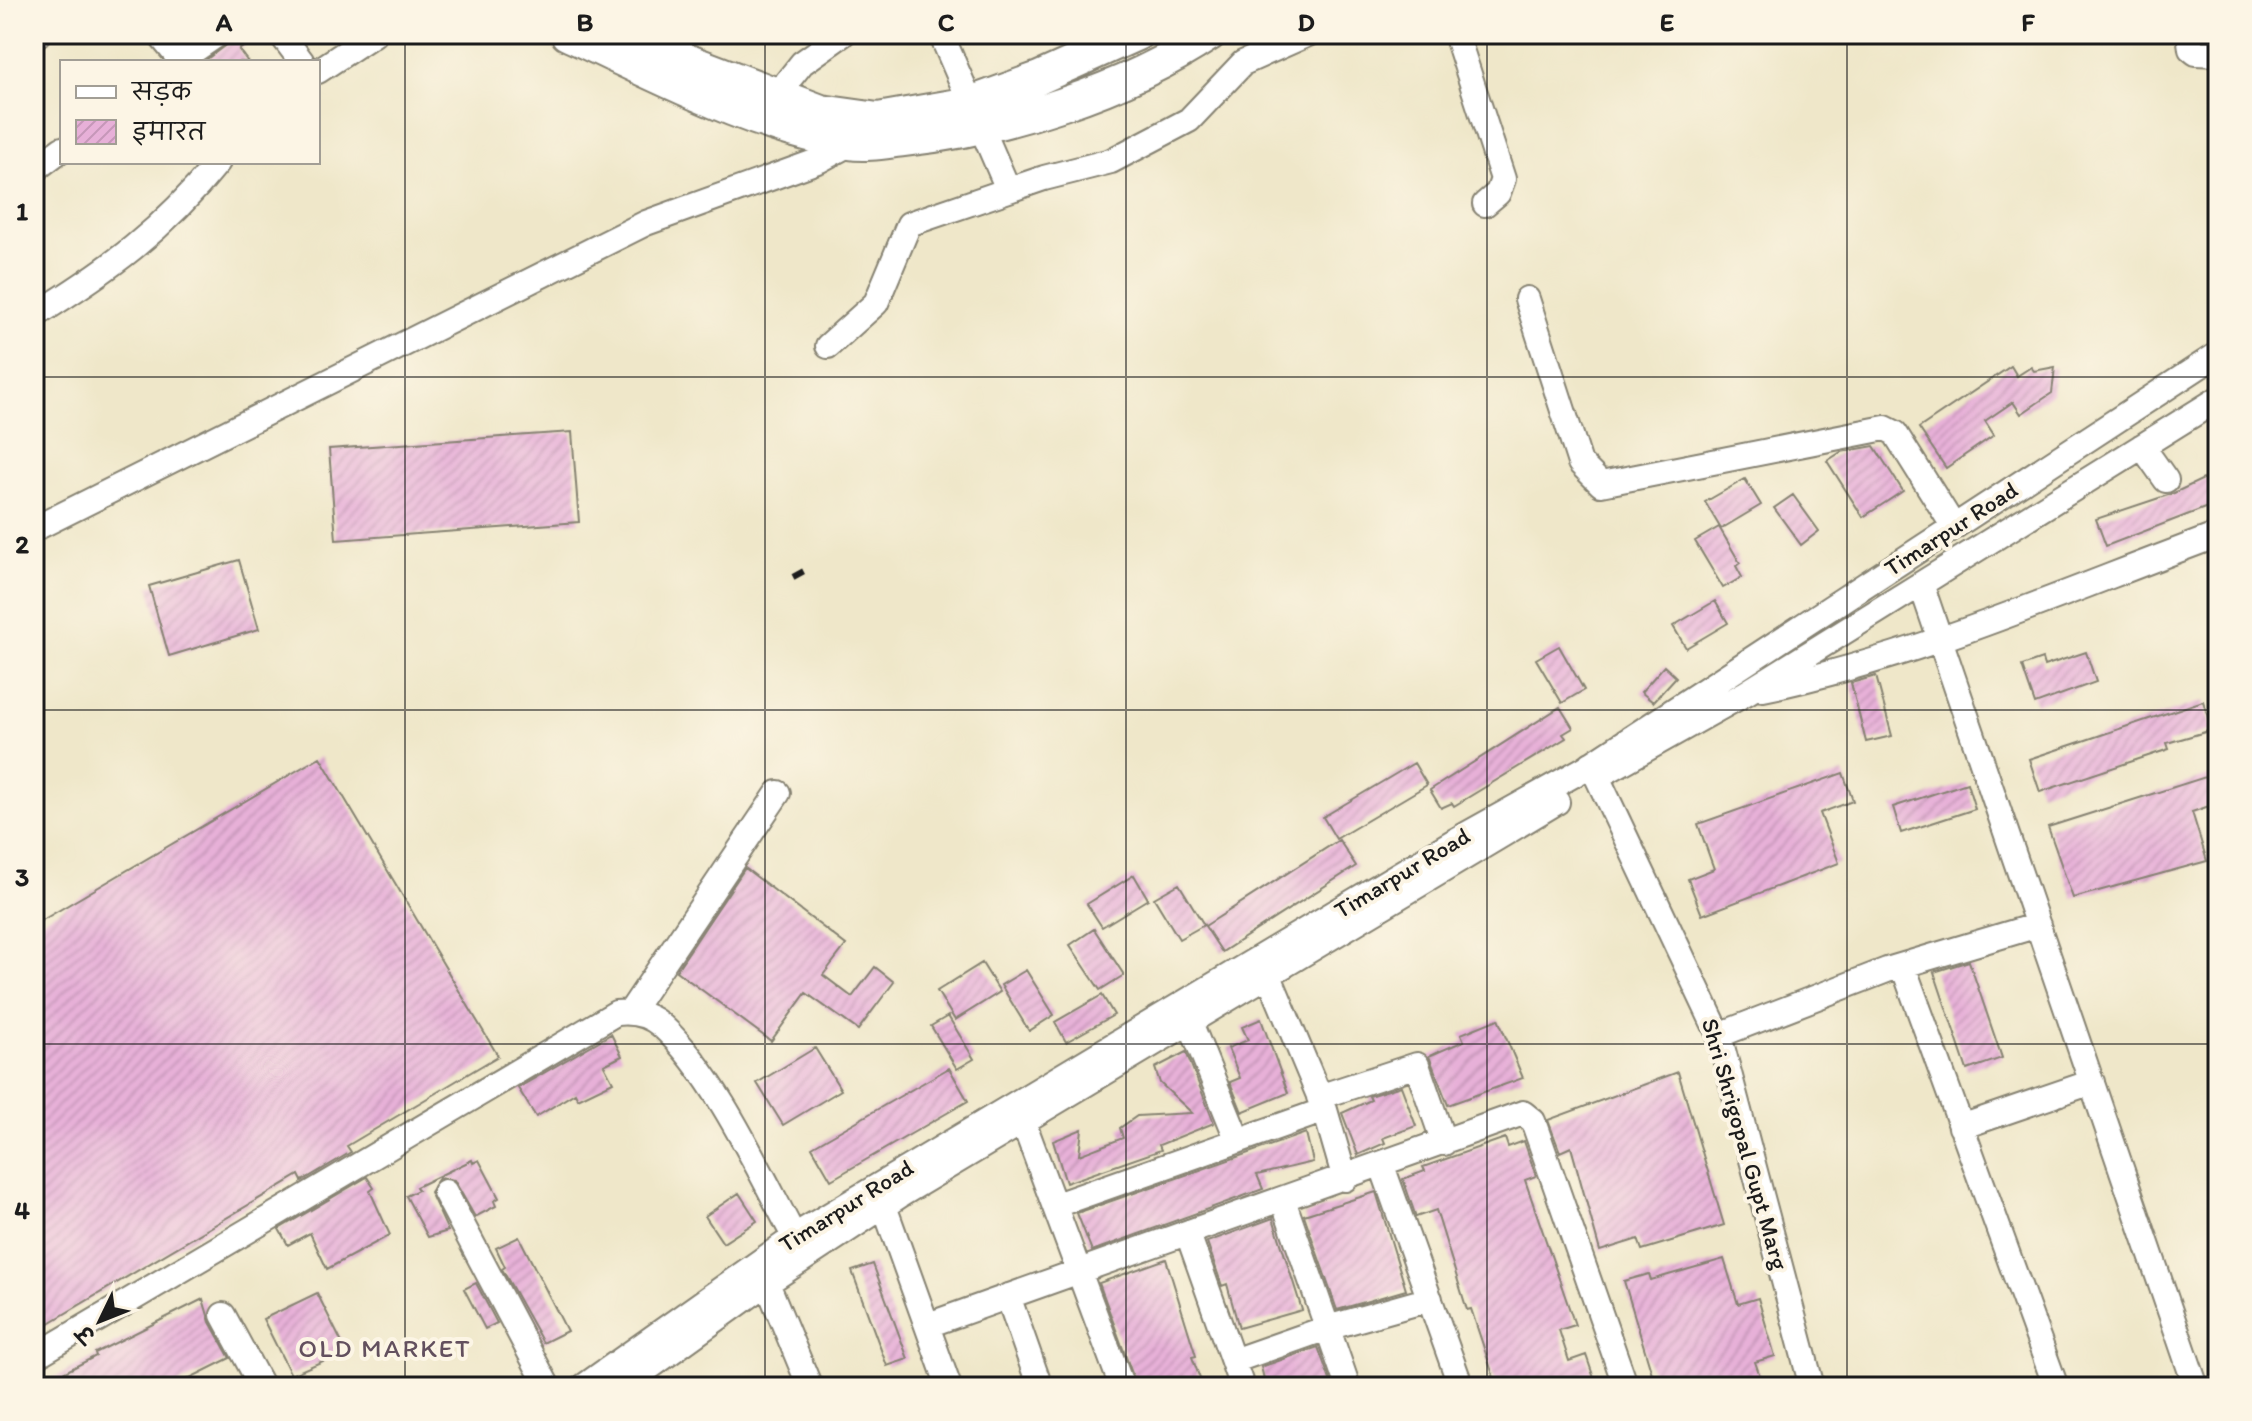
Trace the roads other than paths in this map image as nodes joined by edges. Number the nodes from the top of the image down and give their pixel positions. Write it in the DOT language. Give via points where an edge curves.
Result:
graph roads {
  1 [pos="159,34"];
  2 [pos="218,34"];
  3 [pos="281,34"];
  4 [pos="567,34"];
  5 [pos="618,34"];
  6 [pos="843,34"];
  7 [pos="941,34"];
  8 [pos="1137,34"];
  9 [pos="1210,34"];
  10 [pos="1308,34"];
  11 [pos="1456,34"];
  12 [pos="2189,34"];
  13 [pos="360,38"];
  14 [pos="2218,54"];
  15 [pos="179,60"];
  16 [pos="181,60"];
  17 [pos="300,60"];
  18 [pos="320,69"];
  19 [pos="767,107"];
  20 [pos="975,116"];
  21 [pos="878,119"];
  22 [pos="852,144"];
  23 [pos="60,150"];
  24 [pos="216,164"];
  25 [pos="34,170"];
  26 [pos="1008,189"];
  27 [pos="1485,204"];
  28 [pos="1527,299"];
  29 [pos="34,316"];
  30 [pos="828,346"];
  31 [pos="2218,354"];
  32 [pos="2218,399"];
  33 [pos="2142,446"];
  34 [pos="2166,480"];
  35 [pos="1954,527"];
  36 [pos="34,529"];
  37 [pos="2218,535"];
  38 [pos="1921,584"];
  39 [pos="1940,638"];
  40 [pos="1734,671"];
  41 [pos="1746,693"];
  42 [pos="1594,771"];
  43 [pos="778,793"];
  44 [pos="2038,925"];
  45 [pos="1903,966"];
  46 [pos="1265,967"];
  47 [pos="631,1011"];
  48 [pos="1186,1013"];
  49 [pos="1719,1035"];
  50 [pos="2092,1082"];
  51 [pos="1322,1103"];
  52 [pos="1020,1112"];
  53 [pos="1961,1127"];
  54 [pos="1238,1141"];
  55 [pos="1444,1143"];
  56 [pos="1382,1166"];
  57 [pos="1345,1179"];
  58 [pos="445,1192"];
  59 [pos="881,1195"];
  60 [pos="1283,1200"];
  61 [pos="1056,1205"];
  62 [pos="1188,1234"];
  63 [pos="799,1247"];
  64 [pos="1080,1271"];
  65 [pos="763,1272"];
  66 [pos="1008,1296"];
  67 [pos="1430,1299"];
  68 [pos="223,1315"];
  69 [pos="928,1325"];
  70 [pos="1327,1328"];
  71 [pos="34,1357"];
  72 [pos="1233,1361"];
  73 [pos="262,1387"];
  74 [pos="548,1387"];
  75 [pos="583,1387"];
  76 [pos="622,1387"];
  77 [pos="810,1387"];
  78 [pos="949,1387"];
  79 [pos="1040,1387"];
  80 [pos="1122,1387"];
  81 [pos="1242,1387"];
  82 [pos="1348,1387"];
  83 [pos="1461,1387"];
  84 [pos="1626,1387"];
  85 [pos="1812,1387"];
  86 [pos="2056,1387"];
  87 [pos="2196,1387"];
  1 -- 15 [label="street"];
  2 -- 16 [label="street"];
  3 -- 17 [label="street"];
  4 -- 19 [label="main road"];
  5 -- 19 [label="main road"];
  6 -- 19 [label="street" via="802,63"];
  7 -- 20 [label="street"];
  8 -- 20 [label="main road" via="1039,78"];
  9 -- 20 [label="main road" via="1158,65 1050,107"];
  10 -- 26 [label="street" via="1243,63 1189,120 1111,161"];
  11 -- 27 [label="street" via="1503,179 1498,193"];
  12 -- 14 [label="street" via="2196,53"];
  13 -- 18 [label="street"];
  19 -- 21 [label="main road"];
  19 -- 22 [label="main road" via="815,137"];
  20 -- 21 [label="main road"];
  20 -- 22 [label="main road"];
  20 -- 26 [label="street"];
  21 -- 22 [label="street"];
  22 -- 36 [label="street" via="646,223"];
  23 -- 25 [label="street"];
  24 -- 29 [label="street" via="183,206 123,257"];
  26 -- 30 [label="street" via="909,224 876,303"];
  28 -- 35 [label="street" via="1580,463 1601,484 1885,428 1895,433"];
  31 -- 35 [label="street, Timarpur Road"];
  32 -- 33 [label="street, Timarpur Road"];
  33 -- 34 [label="street"];
  33 -- 38 [label="street, Timarpur Road"];
  35 -- 40 [label="street, Timarpur Road"];
  37 -- 39 [label="street"];
  38 -- 39 [label="street"];
  38 -- 41 [label="street, Timarpur Road"];
  39 -- 41 [label="street" via="1836,672"];
  39 -- 44 [label="street"];
  40 -- 41 [label="street"];
  40 -- 42 [label="street, Timarpur Road"];
  41 -- 42 [label="street, Timarpur Road"];
  42 -- 46 [label="street, Timarpur Road"];
  42 -- 49 [label="street, Shri Shrigopal Gupt Marg"];
  43 -- 47 [label="street"];
  44 -- 45 [label="street"];
  44 -- 50 [label="street"];
  45 -- 49 [label="street"];
  45 -- 53 [label="street"];
  46 -- 48 [label="street, Timarpur Road"];
  46 -- 51 [label="street"];
  47 -- 63 [label="street" via="662,1025 703,1076"];
  47 -- 71 [label="street" via="616,1013"];
  48 -- 52 [label="street, Timarpur Road"];
  48 -- 54 [label="street"];
  49 -- 85 [label="street, Shri Shrigopal Gupt Marg"];
  50 -- 53 [label="street"];
  50 -- 87 [label="street"];
  51 -- 54 [label="street"];
  51 -- 55 [label="street" via="1417,1065"];
  51 -- 57 [label="street"];
  52 -- 59 [label="street, Timarpur Road"];
  52 -- 61 [label="street"];
  53 -- 86 [label="street"];
  54 -- 61 [label="street"];
  55 -- 56 [label="street"];
  55 -- 84 [label="street" via="1529,1115"];
  56 -- 57 [label="street"];
  56 -- 67 [label="street"];
  57 -- 60 [label="street"];
  58 -- 74 [label="street"];
  59 -- 63 [label="street, Timarpur Road"];
  59 -- 69 [label="street"];
  60 -- 62 [label="street"];
  60 -- 70 [label="street"];
  61 -- 64 [label="street"];
  62 -- 64 [label="street"];
  62 -- 72 [label="street"];
  63 -- 65 [label="street, Timarpur Road"];
  64 -- 66 [label="street"];
  64 -- 80 [label="street"];
  65 -- 75 [label="street, Timarpur Road"];
  65 -- 76 [label="street, Timarpur Road"];
  65 -- 77 [label="street"];
  66 -- 69 [label="street"];
  66 -- 79 [label="street"];
  67 -- 70 [label="street"];
  67 -- 83 [label="street"];
  68 -- 73 [label="street"];
  69 -- 78 [label="street"];
  70 -- 72 [label="street"];
  70 -- 82 [label="street"];
  72 -- 81 [label="street"];
}
